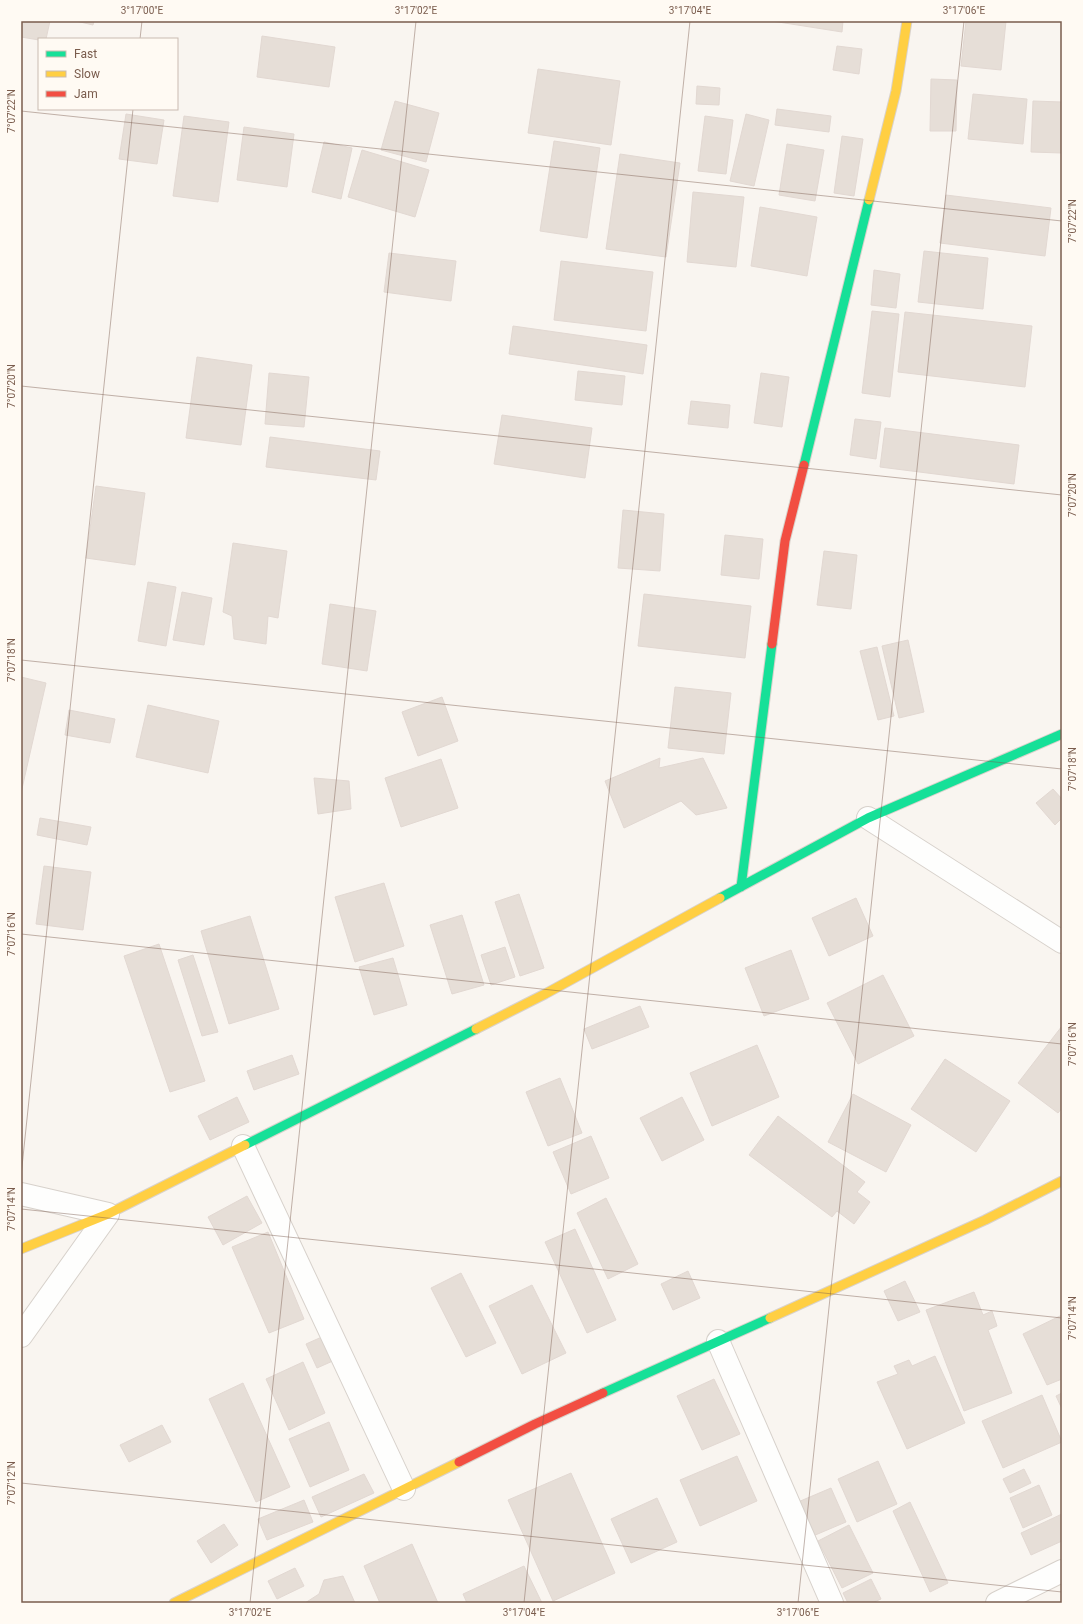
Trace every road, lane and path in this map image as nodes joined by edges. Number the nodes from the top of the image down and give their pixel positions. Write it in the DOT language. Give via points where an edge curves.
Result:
graph roads {
  1 [pos="907,21"];
  2 [pos="1062,734"];
  3 [pos="868,818"];
  4 [pos="741,887"];
  5 [pos="1062,942"];
  6 [pos="242,1146"];
  7 [pos="1062,1181"];
  8 [pos="21,1194"];
  9 [pos="108,1214"];
  10 [pos="21,1249"];
  11 [pos="21,1336"];
  12 [pos="718,1342"];
  13 [pos="404,1489"];
  14 [pos="1062,1571"];
  15 [pos="174,1603"];
  16 [pos="832,1603"];
  17 [pos="997,1603"];
  1 -- 4 [label="street" via="896,91 785,541"];
  2 -- 3 [label="street"];
  3 -- 4 [label="street"];
  3 -- 5 [label="street"];
  4 -- 6 [label="street" via="545,994"];
  6 -- 9 [label="street"];
  6 -- 13 [label="street"];
  7 -- 12 [label="street" via="985,1220"];
  8 -- 9 [label="street"];
  9 -- 10 [label="street"];
  9 -- 11 [label="street"];
  12 -- 13 [label="street" via="535,1424"];
  12 -- 16 [label="street"];
  13 -- 15 [label="street"];
  14 -- 17 [label="street"];
}
